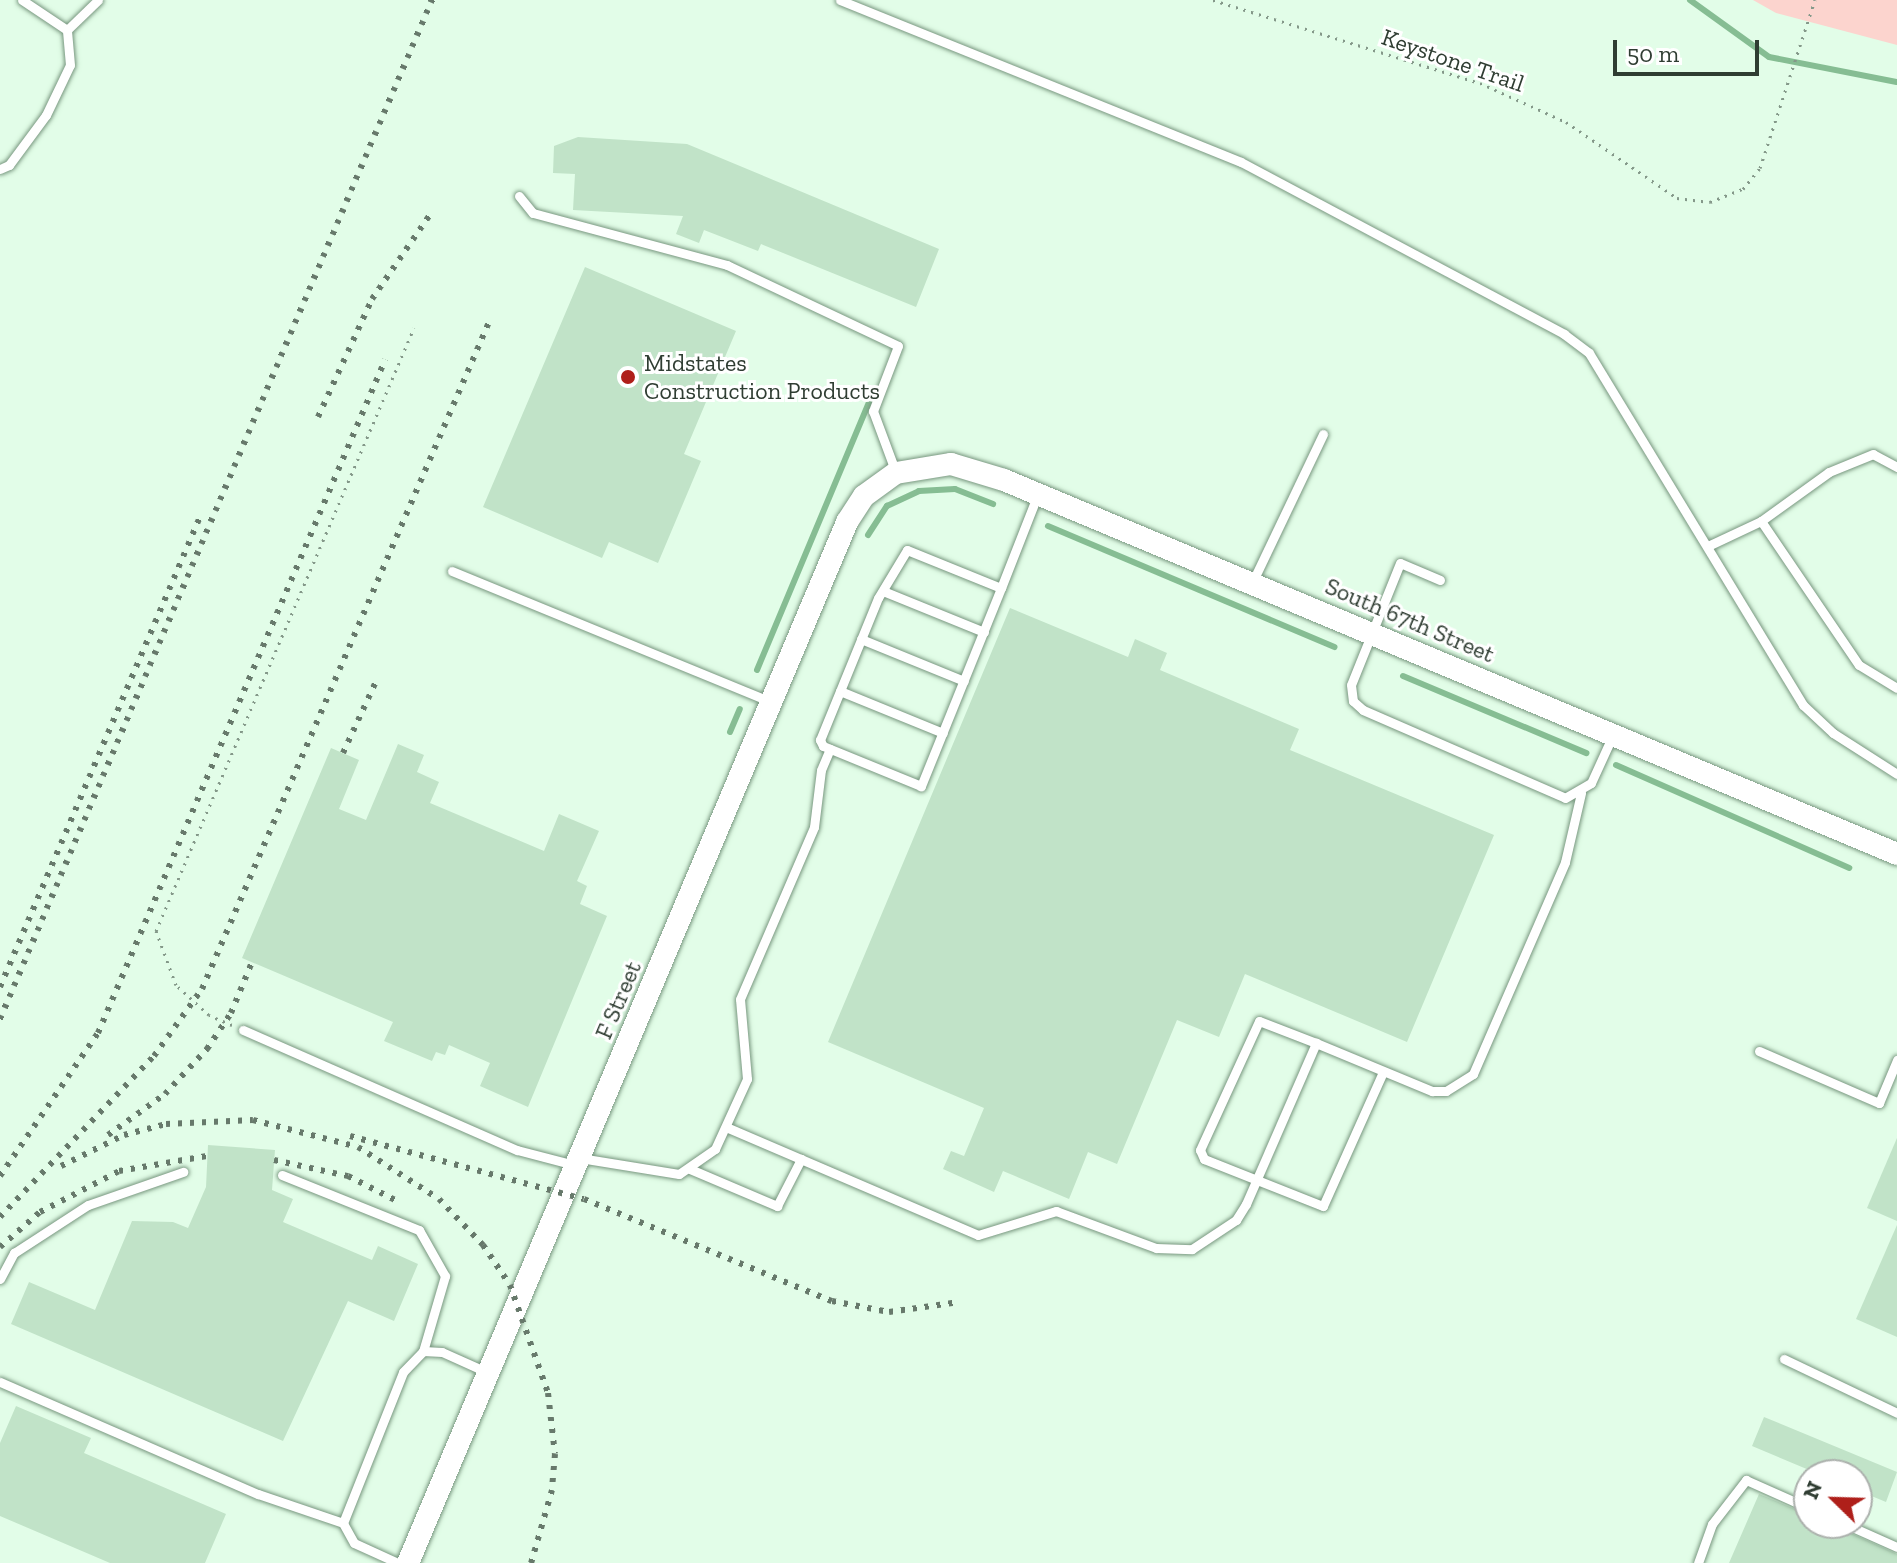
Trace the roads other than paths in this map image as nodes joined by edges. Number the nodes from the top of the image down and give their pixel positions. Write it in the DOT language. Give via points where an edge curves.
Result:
graph roads {
  1 [pos="22,0"];
  2 [pos="98,0"];
  3 [pos="840,0"];
  4 [pos="67,30"];
  5 [pos="0,169"];
  6 [pos="519,196"];
  7 [pos="1323,434"];
  8 [pos="1897,467"];
  9 [pos="896,473"];
  10 [pos="1038,494"];
  11 [pos="1761,521"];
  12 [pos="1710,545"];
  13 [pos="452,571"];
  14 [pos="1440,580"];
  15 [pos="1252,583"];
  16 [pos="1001,588"];
  17 [pos="883,591"];
  18 [pos="984,632"];
  19 [pos="1372,632"];
  20 [pos="861,639"];
  21 [pos="964,681"];
  22 [pos="1897,688"];
  23 [pos="840,691"];
  24 [pos="771,702"];
  25 [pos="943,733"];
  26 [pos="1613,733"];
  27 [pos="830,749"];
  28 [pos="1897,774"];
  29 [pos="1581,793"];
  30 [pos="1897,854"];
  31 [pos="243,1030"];
  32 [pos="1316,1043"];
  33 [pos="1759,1051"];
  34 [pos="1897,1060"];
  35 [pos="1383,1072"];
  36 [pos="726,1127"];
  37 [pos="801,1159"];
  38 [pos="578,1162"];
  39 [pos="690,1169"];
  40 [pos="183,1172"];
  41 [pos="282,1175"];
  42 [pos="1257,1181"];
  43 [pos="0,1279"];
  44 [pos="423,1351"];
  45 [pos="1784,1359"];
  46 [pos="489,1373"];
  47 [pos="0,1382"];
  48 [pos="1897,1413"];
  49 [pos="1793,1501"];
  50 [pos="343,1523"];
  51 [pos="1873,1536"];
  52 [pos="1897,1547"];
  53 [pos="398,1563"];
  54 [pos="408,1563"];
  55 [pos="1698,1563"];
  1 -- 4 [label="lane"];
  2 -- 4 [label="lane"];
  3 -- 12 [label="lane" via="1241,162 1564,334 1589,353"];
  4 -- 5 [label="lane" via="70,65 46,115 9,165"];
  6 -- 9 [label="lane" via="533,213 727,265 898,346 873,411"];
  7 -- 15 [label="lane"];
  8 -- 11 [label="lane" via="1873,454 1829,472"];
  9 -- 10 [label="street, South 67th Street" via="951,464"];
  9 -- 24 [label="street, F Street" via="864,496 847,522"];
  10 -- 15 [label="street, South 67th Street"];
  10 -- 16 [label="lane"];
  11 -- 12 [label="lane"];
  11 -- 22 [label="lane" via="1859,665"];
  12 -- 28 [label="lane" via="1769,655 1803,705 1833,733"];
  13 -- 24 [label="lane"];
  14 -- 19 [label="lane" via="1400,563"];
  15 -- 19 [label="street, South 67th Street"];
  16 -- 17 [label="lane" via="907,550"];
  16 -- 18 [label="lane"];
  17 -- 18 [label="lane"];
  17 -- 20 [label="lane"];
  18 -- 21 [label="lane"];
  19 -- 26 [label="street, South 67th Street"];
  19 -- 29 [label="lane" via="1351,685 1353,701 1363,710 1565,798"];
  20 -- 21 [label="lane"];
  20 -- 23 [label="lane"];
  21 -- 25 [label="lane"];
  23 -- 25 [label="lane"];
  23 -- 27 [label="lane" via="820,740"];
  24 -- 38 [label="street, F Street"];
  25 -- 27 [label="lane" via="921,786"];
  26 -- 29 [label="lane"];
  26 -- 30 [label="street, South 67th Street"];
  27 -- 36 [label="lane" via="821,770 814,827 740,999 747,1079"];
  29 -- 35 [label="lane" via="1565,862 1473,1074 1446,1091 1432,1091"];
  31 -- 38 [label="lane" via="517,1150"];
  32 -- 35 [label="lane"];
  32 -- 42 [label="lane"];
  32 -- 42 [label="lane" via="1259,1021 1200,1150 1204,1159"];
  33 -- 34 [label="lane" via="1879,1103"];
  35 -- 42 [label="lane" via="1323,1206"];
  36 -- 37 [label="lane"];
  36 -- 39 [label="lane" via="715,1149"];
  37 -- 39 [label="lane" via="777,1206"];
  37 -- 42 [label="lane" via="978,1235 1065,1211 1171,1251 1192,1249 1225,1229"];
  38 -- 39 [label="lane" via="660,1175"];
  38 -- 46 [label="street, F Street"];
  40 -- 43 [label="lane" via="88,1205 14,1253"];
  41 -- 44 [label="lane" via="419,1230 445,1276"];
  44 -- 46 [label="lane" via="442,1352"];
  44 -- 50 [label="lane" via="403,1372"];
  45 -- 48 [label="lane"];
  46 -- 54 [label="street, F Street"];
  47 -- 50 [label="lane" via="258,1494"];
  49 -- 55 [label="lane" via="1746,1480 1712,1524"];
  50 -- 53 [label="lane" via="354,1543"];
  51 -- 52 [label="lane"];
}
